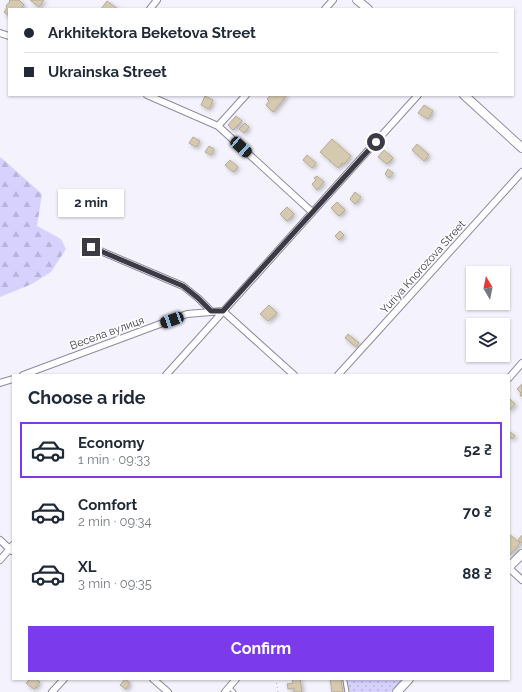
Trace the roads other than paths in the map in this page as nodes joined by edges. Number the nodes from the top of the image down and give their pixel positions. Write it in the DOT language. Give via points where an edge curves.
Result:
graph roads {
  1 [pos="157,0"];
  2 [pos="333,0"];
  3 [pos="358,0"];
  4 [pos="151,8"];
  5 [pos="326,8"];
  6 [pos="367,8"];
  7 [pos="149,96"];
  8 [pos="245,96"];
  9 [pos="417,96"];
  10 [pos="465,96"];
  11 [pos="218,126"];
  12 [pos="522,148"];
  13 [pos="522,172"];
  14 [pos="312,212"];
  15 [pos="91,247"];
  16 [pos="211,311"];
  17 [pos="223,311"];
  18 [pos="522,363"];
  19 [pos="26,374"];
  20 [pos="167,374"];
  21 [pos="293,374"];
  22 [pos="339,374"];
  23 [pos="510,377"];
  24 [pos="12,379"];
  25 [pos="0,384"];
  26 [pos="0,540"];
  27 [pos="12,548"];
  28 [pos="522,554"];
  29 [pos="0,560"];
  30 [pos="510,567"];
  31 [pos="510,569"];
  32 [pos="522,580"];
  33 [pos="63,680"];
  34 [pos="154,680"];
  35 [pos="235,680"];
  36 [pos="408,680"];
  37 [pos="345,681"];
  38 [pos="227,690"];
  39 [pos="52,692"];
  40 [pos="168,692"];
  41 [pos="234,692"];
  42 [pos="348,692"];
  43 [pos="397,692"];
  1 -- 4 [label="street"];
  2 -- 5 [label="street"];
  3 -- 6 [label="street"];
  7 -- 11 [label="street"];
  8 -- 11 [label="street"];
  9 -- 14 [label="street"];
  10 -- 12 [label="street"];
  11 -- 14 [label="street"];
  13 -- 22 [label="street, Yuriya Knorozova Street"];
  14 -- 17 [label="street"];
  15 -- 16 [label="street" via="183,286"];
  16 -- 17 [label="street, Весела вулиця"];
  16 -- 19 [label="street, Весела вулиця" via="187,314"];
  17 -- 20 [label="street"];
  17 -- 21 [label="street"];
  18 -- 23 [label="street"];
  24 -- 25 [label="street"];
  26 -- 27 [label="street"];
  27 -- 29 [label="street"];
  28 -- 30 [label="street"];
  31 -- 32 [label="street"];
  33 -- 39 [label="street"];
  34 -- 40 [label="street"];
  35 -- 38 [label="street"];
  36 -- 43 [label="street"];
  37 -- 42 [label="lane"];
  38 -- 41 [label="lane"];
}
